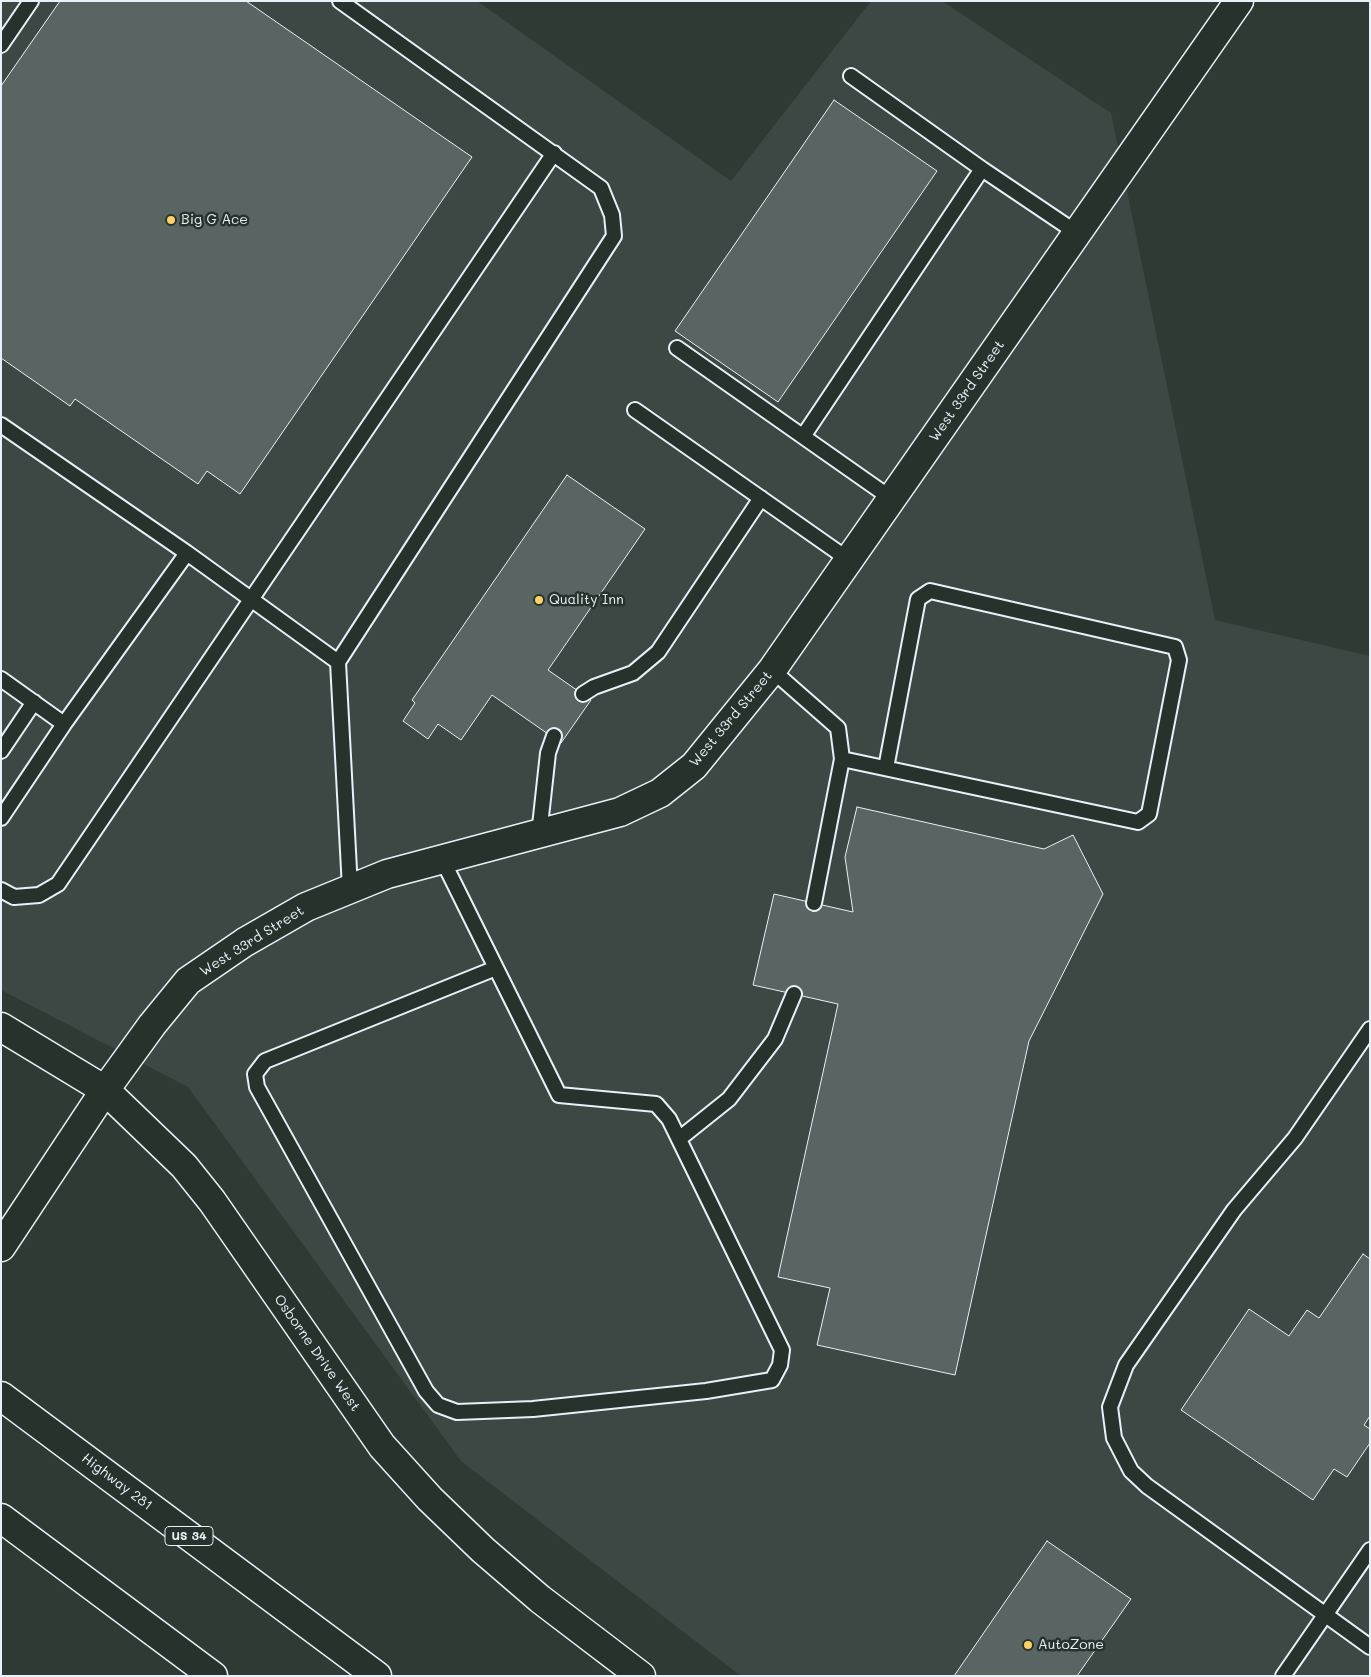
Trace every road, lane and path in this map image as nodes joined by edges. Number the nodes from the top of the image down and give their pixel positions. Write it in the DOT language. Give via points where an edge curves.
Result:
graph roads {
  1 [pos="31,1"];
  2 [pos="340,1"];
  3 [pos="1239,1"];
  4 [pos="1,45"];
  5 [pos="851,76"];
  6 [pos="554,153"];
  7 [pos="982,169"];
  8 [pos="1077,233"];
  9 [pos="677,348"];
  10 [pos="635,410"];
  11 [pos="1,425"];
  12 [pos="804,435"];
  13 [pos="761,498"];
  14 [pos="892,499"];
  15 [pos="187,553"];
  16 [pos="849,560"];
  17 [pos="251,601"];
  18 [pos="338,662"];
  19 [pos="772,670"];
  20 [pos="1,679"];
  21 [pos="583,694"];
  22 [pos="34,702"];
  23 [pos="64,724"];
  24 [pos="554,736"];
  25 [pos="1,751"];
  26 [pos="842,759"];
  27 [pos="886,768"];
  28 [pos="1,818"];
  29 [pos="539,834"];
  30 [pos="443,861"];
  31 [pos="350,889"];
  32 [pos="1,890"];
  33 [pos="814,903"];
  34 [pos="496,968"];
  35 [pos="794,994"];
  36 [pos="1,1027"];
  37 [pos="1370,1029"];
  38 [pos="105,1090"];
  39 [pos="679,1139"];
  40 [pos="1,1247"];
  41 [pos="1,1396"];
  42 [pos="1,1518"];
  43 [pos="1370,1550"];
  44 [pos="1326,1613"];
  45 [pos="1370,1647"];
  46 [pos="213,1676"];
  47 [pos="376,1676"];
  48 [pos="641,1676"];
  49 [pos="1283,1676"];
  1 -- 4 [label="lane"];
  2 -- 6 [label="lane"];
  3 -- 8 [label="main road, West 33rd Street"];
  5 -- 7 [label="lane"];
  6 -- 17 [label="lane"];
  6 -- 18 [label="lane" via="601,188 612,215 614,236"];
  7 -- 8 [label="lane"];
  7 -- 12 [label="lane"];
  8 -- 14 [label="main road, West 33rd Street"];
  9 -- 12 [label="lane"];
  10 -- 13 [label="lane"];
  11 -- 15 [label="lane"];
  12 -- 14 [label="lane"];
  13 -- 16 [label="lane"];
  13 -- 21 [label="lane" via="658,652 633,673"];
  14 -- 16 [label="main road, West 33rd Street"];
  15 -- 17 [label="lane"];
  15 -- 23 [label="lane"];
  16 -- 19 [label="main road, West 33rd Street"];
  17 -- 18 [label="lane"];
  17 -- 32 [label="lane" via="58,884 39,895 14,897"];
  18 -- 31 [label="lane"];
  19 -- 26 [label="lane" via="838,728"];
  19 -- 29 [label="main road, West 33rd Street" via="694,766 660,794 620,812"];
  20 -- 22 [label="lane"];
  22 -- 23 [label="lane"];
  22 -- 25 [label="lane"];
  23 -- 28 [label="lane"];
  24 -- 29 [label="lane" via="548,753"];
  26 -- 27 [label="lane"];
  26 -- 33 [label="lane"];
  27 -- 27 [label="lane" via="1138,822 1149,814 1179,660 1174,647 930,591 918,599"];
  29 -- 30 [label="main road, West 33rd Street"];
  30 -- 31 [label="main road, West 33rd Street" via="387,874"];
  30 -- 34 [label="lane"];
  31 -- 38 [label="main road, West 33rd Street" via="306,908 245,942 188,981 152,1024"];
  34 -- 39 [label="lane" via="560,1095 656,1104 669,1119"];
  34 -- 39 [label="lane" via="265,1061 255,1074 257,1087 426,1392 438,1405 458,1412 533,1409 706,1391 772,1380 780,1365 782,1350"];
  35 -- 39 [label="lane" via="775,1039 729,1099"];
  36 -- 38 [label="main road, Osborne Drive West"];
  37 -- 44 [label="lane" via="1295,1138 1234,1210 1126,1365 1110,1407 1114,1438 1131,1472"];
  38 -- 40 [label="main road, West 33rd Street"];
  38 -- 48 [label="main road, Osborne Drive West" via="184,1166 382,1446 430,1499 540,1599"];
  41 -- 47 [label="main road, Highway 281 / US 34"];
  42 -- 46 [label="main road"];
  43 -- 44 [label="lane"];
  44 -- 45 [label="lane"];
  44 -- 49 [label="lane"];
}
